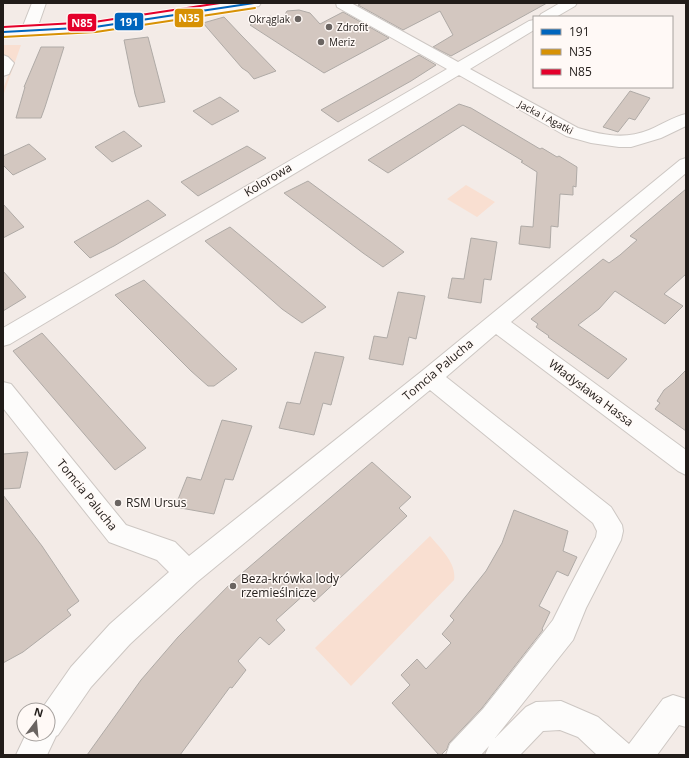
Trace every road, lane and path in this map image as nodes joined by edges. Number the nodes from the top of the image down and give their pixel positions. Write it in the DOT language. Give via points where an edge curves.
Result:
graph roads {
  1 [pos="39,3"];
  2 [pos="254,3"];
  3 [pos="570,3"];
  4 [pos="342,4"];
  5 [pos="548,16"];
  6 [pos="533,25"];
  7 [pos="29,31"];
  8 [pos="3,32"];
  9 [pos="456,69"];
  10 [pos="686,119"];
  11 [pos="686,164"];
  12 [pos="496,322"];
  13 [pos="3,338"];
  14 [pos="430,377"];
  15 [pos="3,391"];
  16 [pos="686,464"];
  17 [pos="188,573"];
  18 [pos="56,713"];
  19 [pos="686,713"];
  20 [pos="38,742"];
  21 [pos="31,755"];
  22 [pos="462,755"];
  23 [pos="500,755"];
  24 [pos="619,755"];
  25 [pos="639,755"];
  1 -- 7 [label="street"];
  2 -- 7 [label="street" via="95,27"];
  3 -- 5 [label="street"];
  4 -- 9 [label="street, Jacka i Agatki"];
  6 -- 9 [label="street, Kolorowa"];
  7 -- 8 [label="street"];
  9 -- 10 [label="street, Jacka i Agatki" via="572,132 593,139 614,143 639,141"];
  9 -- 13 [label="street, Kolorowa"];
  11 -- 12 [label="street, Tomcia Palucha"];
  12 -- 14 [label="street, Tomcia Palucha"];
  12 -- 16 [label="street, Władysława Hassa"];
  14 -- 17 [label="street, Tomcia Palucha"];
  14 -- 22 [label="street" via="602,515 610,531 605,548 563,630"];
  15 -- 17 [label="street, Tomcia Palucha" via="118,534 166,550"];
  17 -- 18 [label="street, Tomcia Palucha" via="120,634 81,677"];
  19 -- 25 [label="street" via="673,709"];
  20 -- 21 [label="street"];
  23 -- 24 [label="street" via="536,717 561,715 588,727"];
}
